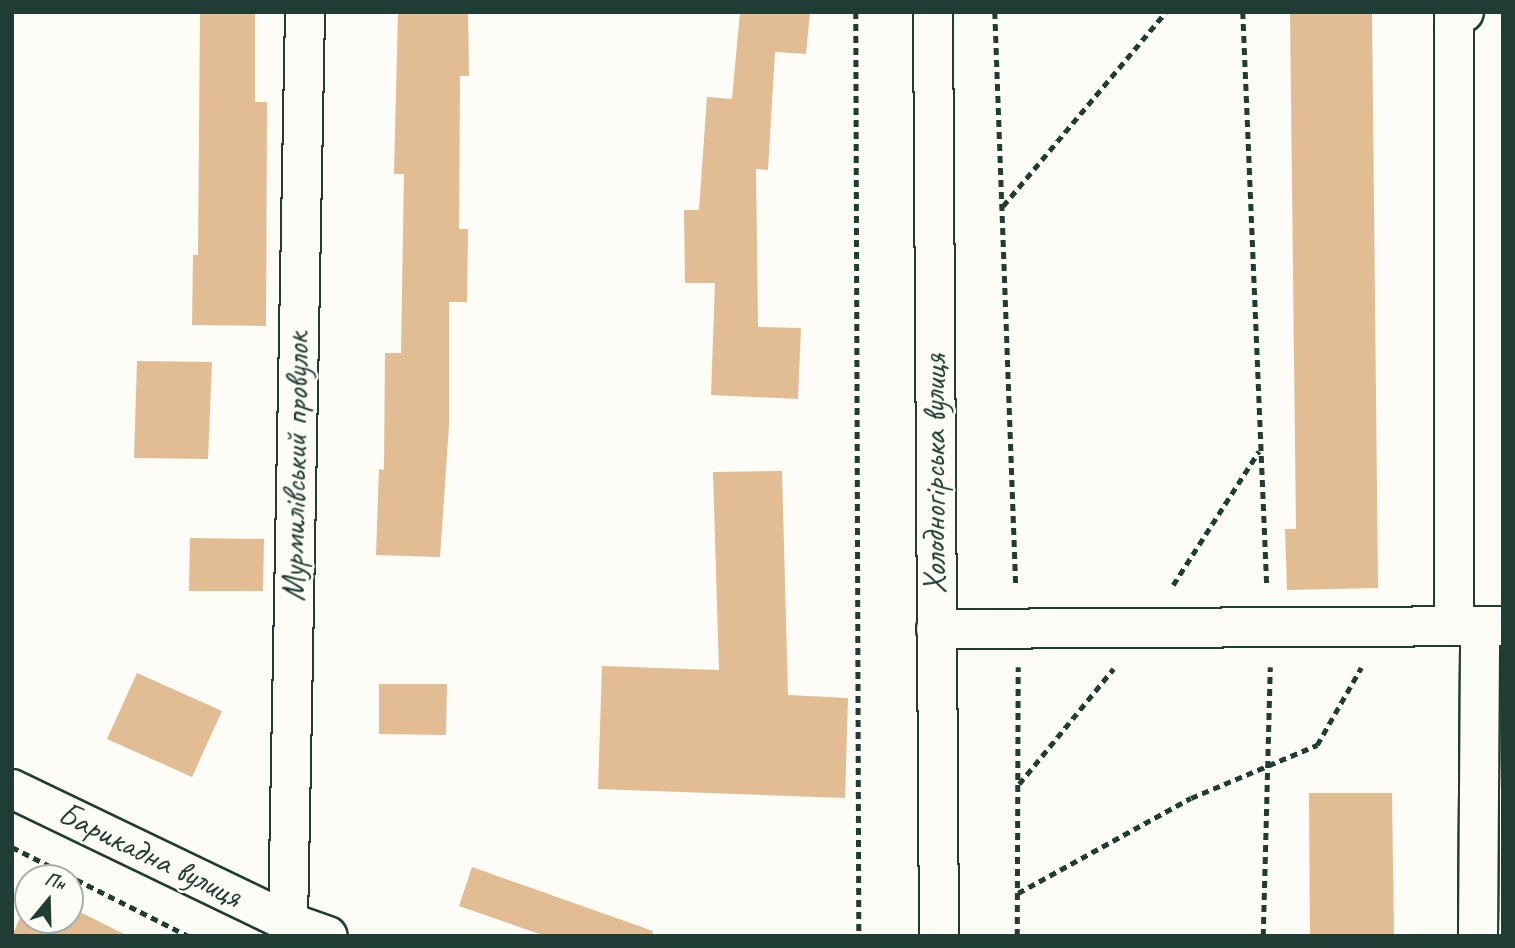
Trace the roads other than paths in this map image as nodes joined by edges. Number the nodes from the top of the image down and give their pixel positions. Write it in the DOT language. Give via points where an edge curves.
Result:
graph roads {
  1 [pos="305,12"];
  2 [pos="933,12"];
  3 [pos="1464,12"];
  4 [pos="1479,626"];
  5 [pos="936,629"];
  6 [pos="12,789"];
  7 [pos="283,929"];
  8 [pos="328,936"];
  9 [pos="939,936"];
  10 [pos="1478,936"];
  1 -- 7 [label="street, Мурмилівський провулок"];
  2 -- 5 [label="street, Холодногірська вулиця"];
  3 -- 4 [label="street" via="1454,13"];
  4 -- 5 [label="street"];
  4 -- 10 [label="street"];
  5 -- 9 [label="street, Холодногірська вулиця"];
  6 -- 7 [label="street, Барикадна вулиця"];
  7 -- 8 [label="street, Барикадна вулиця"];
}
